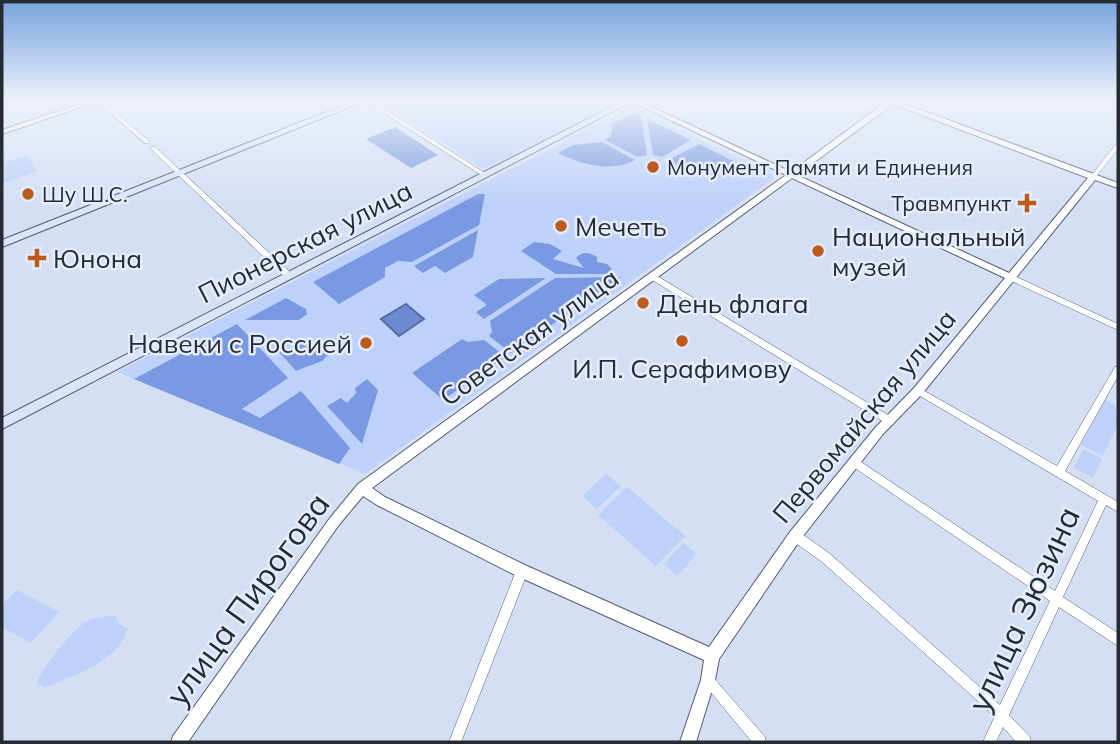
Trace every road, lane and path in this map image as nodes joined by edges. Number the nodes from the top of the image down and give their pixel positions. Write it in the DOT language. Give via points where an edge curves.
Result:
graph roads {
  1 [pos="139,136"];
  2 [pos="274,136"];
  3 [pos="423,136"];
  4 [pos="562,136"];
  5 [pos="706,136"];
  6 [pos="845,136"];
  7 [pos="984,136"];
  8 [pos="1118,145"];
  9 [pos="178,174"];
  10 [pos="485,175"];
  11 [pos="791,175"];
  12 [pos="1093,177"];
  13 [pos="1118,186"];
  14 [pos="2,244"];
  15 [pos="289,276"];
  16 [pos="652,276"];
  17 [pos="1010,277"];
  18 [pos="1118,327"];
  19 [pos="1118,369"];
  20 [pos="918,391"];
  21 [pos="890,421"];
  22 [pos="3,422"];
  23 [pos="855,463"];
  24 [pos="1059,472"];
  25 [pos="362,488"];
  26 [pos="1104,498"];
  27 [pos="1118,507"];
  28 [pos="795,536"];
  29 [pos="522,571"];
  30 [pos="1056,597"];
  31 [pos="1118,640"];
  32 [pos="712,656"];
  33 [pos="708,680"];
  34 [pos="1002,718"];
  35 [pos="179,742"];
  36 [pos="456,742"];
  37 [pos="688,742"];
  38 [pos="760,742"];
  39 [pos="989,742"];
  40 [pos="1025,742"];
  1 -- 9 [label="street"];
  2 -- 9 [label="main road"];
  3 -- 10 [label="street"];
  4 -- 10 [label="main road, Пионерская улица"];
  5 -- 11 [label="street"];
  6 -- 11 [label="street, Советская улица"];
  7 -- 12 [label="street"];
  8 -- 12 [label="street, Первомайская улица"];
  9 -- 14 [label="main road"];
  9 -- 15 [label="street"];
  10 -- 15 [label="main road, Пионерская улица"];
  11 -- 16 [label="street, Советская улица"];
  11 -- 17 [label="street"];
  12 -- 13 [label="street"];
  12 -- 17 [label="street, Первомайская улица"];
  15 -- 22 [label="main road, Пионерская улица"];
  16 -- 21 [label="street"];
  16 -- 25 [label="street, Советская улица"];
  17 -- 18 [label="street"];
  17 -- 20 [label="street, Первомайская улица"];
  19 -- 24 [label="street, улица Зюзина"];
  20 -- 21 [label="street, Первомайская улица"];
  20 -- 24 [label="street"];
  21 -- 23 [label="street, Первомайская улица"];
  23 -- 28 [label="street, Первомайская улица"];
  23 -- 30 [label="street"];
  24 -- 26 [label="street"];
  25 -- 29 [label="street"];
  25 -- 35 [label="street, улица Пирогова"];
  26 -- 27 [label="street"];
  26 -- 30 [label="street, улица Зюзина"];
  28 -- 32 [label="street, Первомайская улица"];
  28 -- 34 [label="street" via="825,557"];
  29 -- 32 [label="street"];
  29 -- 36 [label="street"];
  30 -- 31 [label="street"];
  30 -- 34 [label="street, улица Зюзина"];
  32 -- 33 [label="street, Первомайская улица"];
  33 -- 37 [label="street, Первомайская улица"];
  33 -- 38 [label="street"];
  34 -- 39 [label="street, улица Зюзина"];
  34 -- 40 [label="street"];
}
